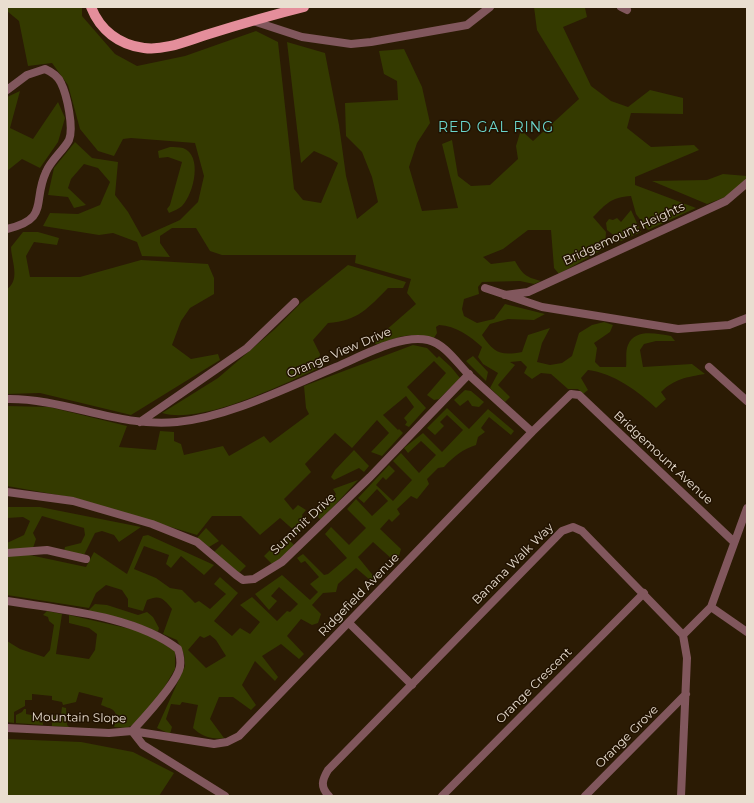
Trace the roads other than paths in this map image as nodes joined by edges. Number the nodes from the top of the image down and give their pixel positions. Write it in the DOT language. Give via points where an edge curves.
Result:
graph roads {
  1 [pos="91,7"];
  2 [pos="304,7"];
  3 [pos="490,7"];
  4 [pos="252,21"];
  5 [pos="7,90"];
  6 [pos="747,183"];
  7 [pos="7,229"];
  8 [pos="485,288"];
  9 [pos="505,295"];
  10 [pos="295,302"];
  11 [pos="747,318"];
  12 [pos="708,367"];
  13 [pos="469,374"];
  14 [pos="573,393"];
  15 [pos="7,399"];
  16 [pos="747,401"];
  17 [pos="139,423"];
  18 [pos="532,432"];
  19 [pos="7,492"];
  20 [pos="747,508"];
  21 [pos="734,542"];
  22 [pos="7,553"];
  23 [pos="86,559"];
  24 [pos="644,593"];
  25 [pos="7,601"];
  26 [pos="711,607"];
  27 [pos="349,623"];
  28 [pos="747,632"];
  29 [pos="683,635"];
  30 [pos="412,685"];
  31 [pos="686,694"];
  32 [pos="7,728"];
  33 [pos="132,731"];
  34 [pos="225,796"];
  35 [pos="329,796"];
  36 [pos="442,796"];
  37 [pos="585,796"];
  38 [pos="681,796"];
  1 -- 4 [label="main road" via="98,22 110,36 144,48 172,45"];
  2 -- 4 [label="main road"];
  3 -- 4 [label="street" via="467,25 351,44 302,37"];
  5 -- 7 [label="street" via="27,75 46,69 53,73 61,82 72,129 69,140 45,173 37,210 32,220"];
  6 -- 9 [label="street, Bridgemount Heights" via="726,201 528,292"];
  8 -- 9 [label="street, Bridgemount Heights"];
  9 -- 11 [label="street, Bridgemount Heights" via="542,307 678,329 729,325"];
  10 -- 17 [label="street" via="247,348"];
  12 -- 16 [label="street"];
  13 -- 17 [label="street, Orange View Drive" via="447,352 428,340 401,340 258,400 198,419"];
  13 -- 18 [label="street, Orange View Drive"];
  13 -- 19 [label="street, Summit Drive" via="370,477 282,562 254,579 243,580 197,542 152,524 72,501"];
  14 -- 18 [label="street, Ridgefield Avenue"];
  14 -- 21 [label="street, Bridgemount Avenue" via="579,395"];
  15 -- 17 [label="street, Orange View Drive" via="61,404"];
  18 -- 27 [label="street, Ridgefield Avenue"];
  20 -- 21 [label="street"];
  21 -- 26 [label="street"];
  22 -- 23 [label="street" via="47,550"];
  24 -- 29 [label="street, Banana Walk Way"];
  24 -- 30 [label="street, Banana Walk Way" via="582,531 573,527 567,528"];
  24 -- 36 [label="street, Orange Crescent"];
  25 -- 33 [label="street" via="112,620 146,629 178,649 181,658 180,669 163,696"];
  26 -- 28 [label="street"];
  26 -- 29 [label="street"];
  27 -- 30 [label="street"];
  27 -- 33 [label="street, Ridgefield Avenue" via="238,736 227,742 214,744"];
  29 -- 31 [label="street" via="687,658"];
  30 -- 35 [label="street, Banana Walk Way" via="328,770 322,782"];
  31 -- 37 [label="street, Orange Grove"];
  31 -- 38 [label="street"];
  32 -- 33 [label="street, Mountain Slope" via="110,733"];
  33 -- 34 [label="street, Mountain Slope" via="143,745"];
}
